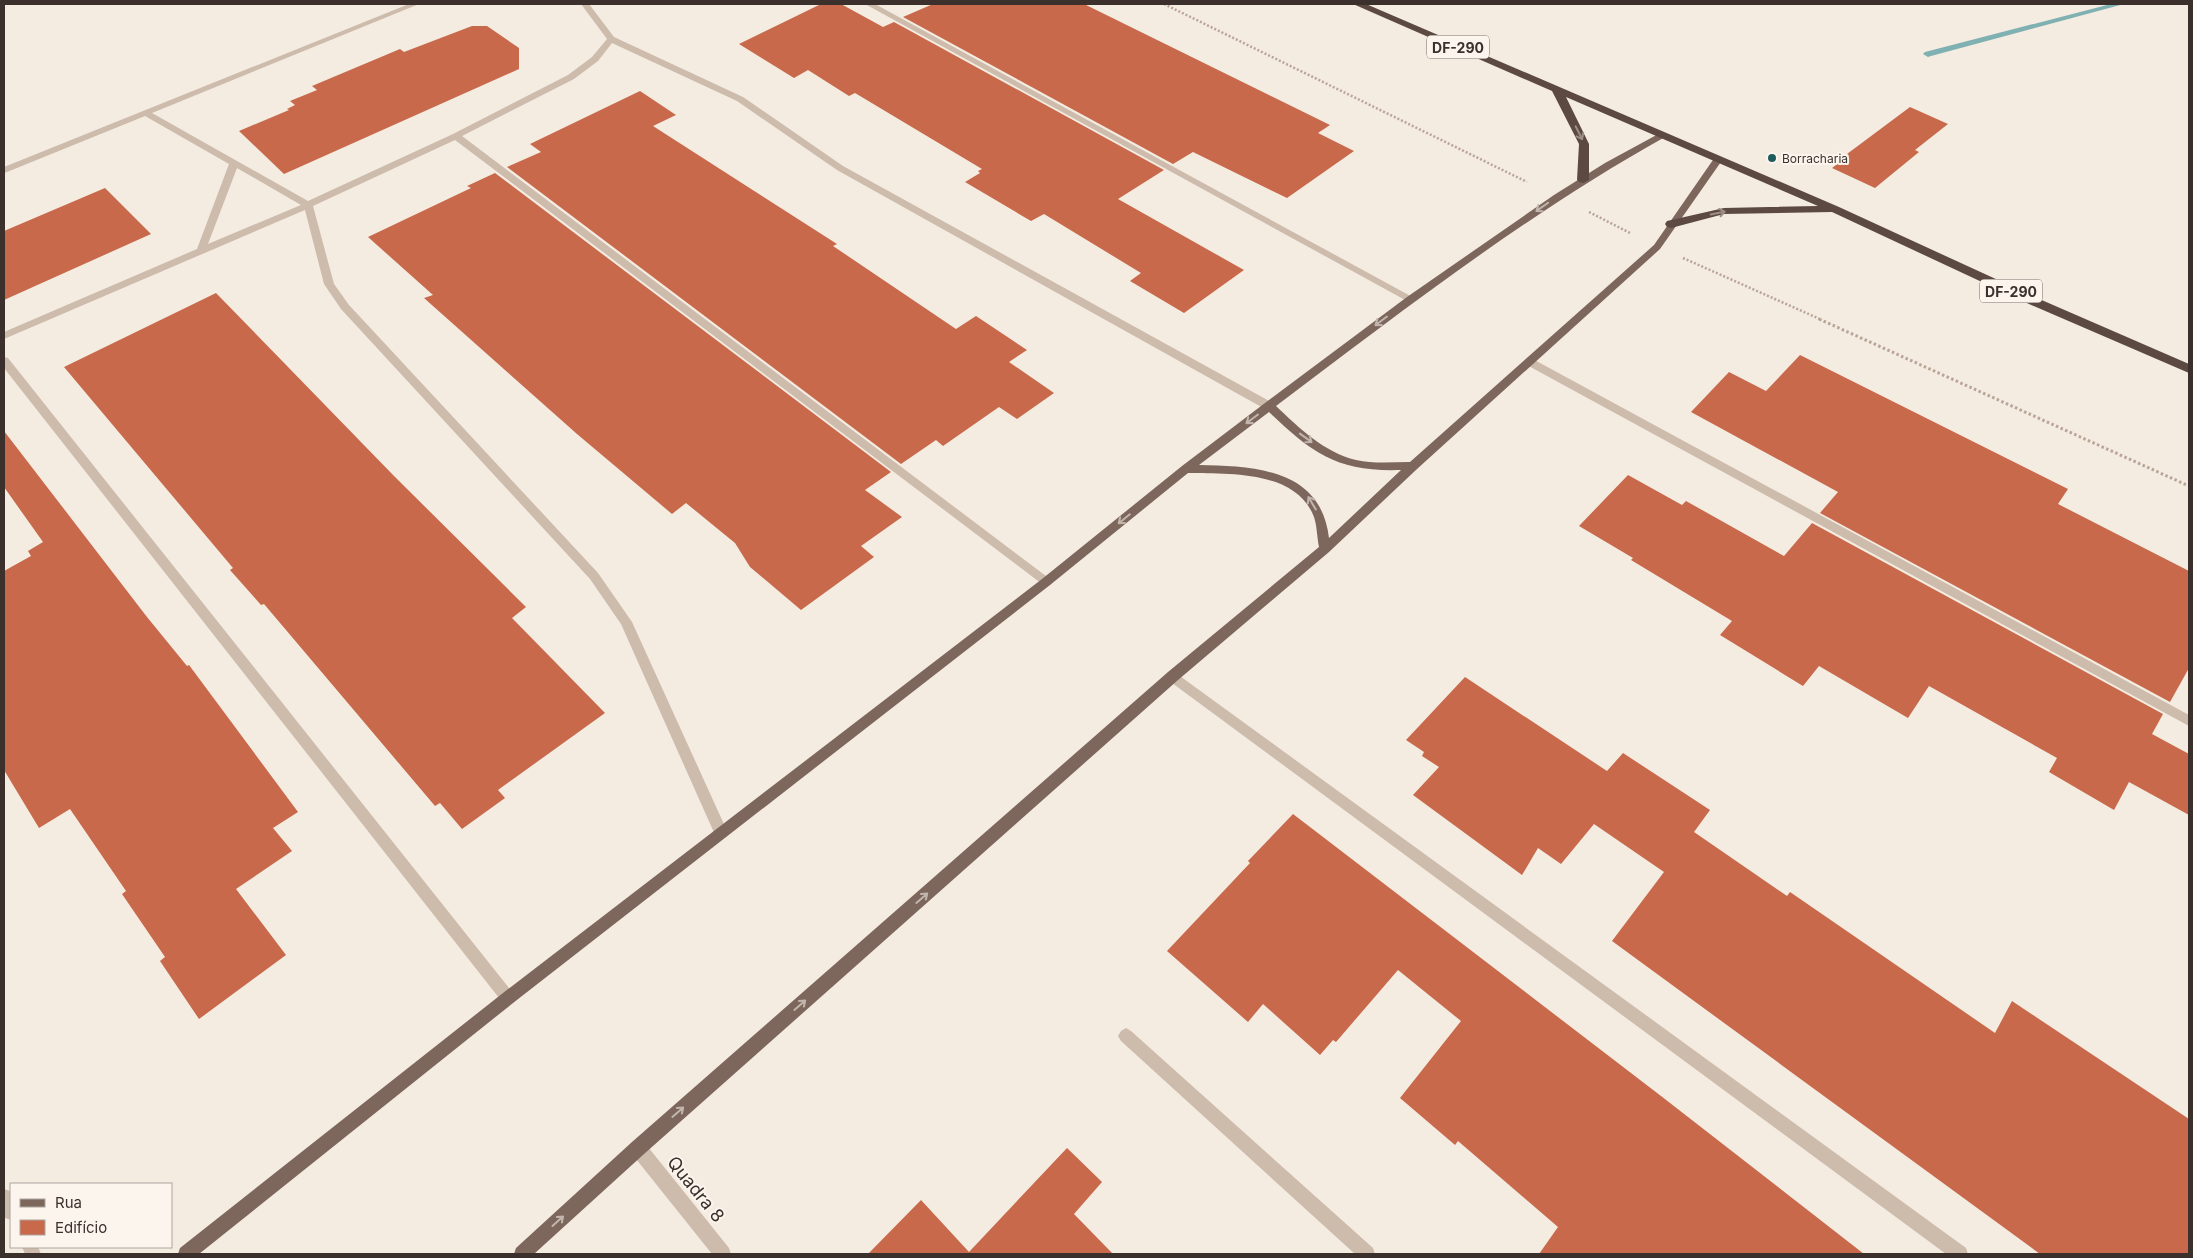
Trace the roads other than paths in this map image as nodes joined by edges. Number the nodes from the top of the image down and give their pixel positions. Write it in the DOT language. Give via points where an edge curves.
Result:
graph roads {
  1 [pos="415,4"];
  2 [pos="585,4"];
  3 [pos="869,4"];
  4 [pos="1358,4"];
  5 [pos="611,38"];
  6 [pos="1557,90"];
  7 [pos="145,112"];
  8 [pos="1662,135"];
  9 [pos="456,136"];
  10 [pos="1718,159"];
  11 [pos="234,163"];
  12 [pos="4,170"];
  13 [pos="1583,180"];
  14 [pos="308,205"];
  15 [pos="1835,209"];
  16 [pos="1671,224"];
  17 [pos="200,251"];
  18 [pos="1411,299"];
  19 [pos="4,336"];
  20 [pos="4,361"];
  21 [pos="1529,361"];
  22 [pos="2189,369"];
  23 [pos="1269,406"];
  24 [pos="1413,466"];
  25 [pos="1186,469"];
  26 [pos="1325,549"];
  27 [pos="1046,582"];
  28 [pos="1173,676"];
  29 [pos="2189,721"];
  30 [pos="721,833"];
  31 [pos="508,998"];
  32 [pos="1126,1036"];
  33 [pos="638,1148"];
  34 [pos="4,1197"];
  35 [pos="10,1210"];
  36 [pos="186,1254"];
  37 [pos="522,1254"];
  38 [pos="723,1254"];
  39 [pos="1367,1254"];
  40 [pos="1960,1254"];
  1 -- 7 [label="street"];
  2 -- 5 [label="street"];
  3 -- 18 [label="street"];
  4 -- 6 [label="highway, DF-290"];
  5 -- 9 [label="street" via="595,59 571,77"];
  5 -- 23 [label="street" via="740,99 840,168"];
  6 -- 8 [label="highway, DF-290"];
  6 -- 13 [label="highway, one-way" via="1584,144"];
  7 -- 11 [label="street"];
  7 -- 12 [label="street"];
  8 -- 10 [label="highway, DF-290"];
  8 -- 13 [label="main road"];
  9 -- 14 [label="street"];
  9 -- 27 [label="street"];
  10 -- 15 [label="highway, DF-290"];
  10 -- 16 [label="main road"];
  11 -- 14 [label="street"];
  11 -- 17 [label="street"];
  13 -- 18 [label="main road, one-way"];
  14 -- 17 [label="street"];
  14 -- 30 [label="street" via="329,284 345,307 594,576 626,622"];
  16 -- 15 [label="highway, one-way" via="1724,211"];
  15 -- 22 [label="highway, DF-290"];
  16 -- 21 [label="main road" via="1657,247"];
  17 -- 19 [label="street"];
  18 -- 23 [label="main road, one-way"];
  20 -- 31 [label="street"];
  21 -- 24 [label="main road"];
  21 -- 29 [label="street"];
  23 -- 24 [label="main road, one-way" via="1287,424 1328,454 1365,466"];
  23 -- 25 [label="main road, one-way"];
  24 -- 26 [label="main road"];
  26 -- 25 [label="main road, one-way" via="1319,515 1309,496 1278,478 1244,470"];
  25 -- 27 [label="main road, one-way"];
  26 -- 28 [label="main road"];
  27 -- 30 [label="main road"];
  33 -- 28 [label="main road, one-way"];
  28 -- 40 [label="street"];
  30 -- 31 [label="main road"];
  31 -- 36 [label="main road"];
  32 -- 39 [label="street"];
  37 -- 33 [label="main road, one-way"];
  33 -- 38 [label="street, Quadra 8"];
  34 -- 35 [label="street"];
}
